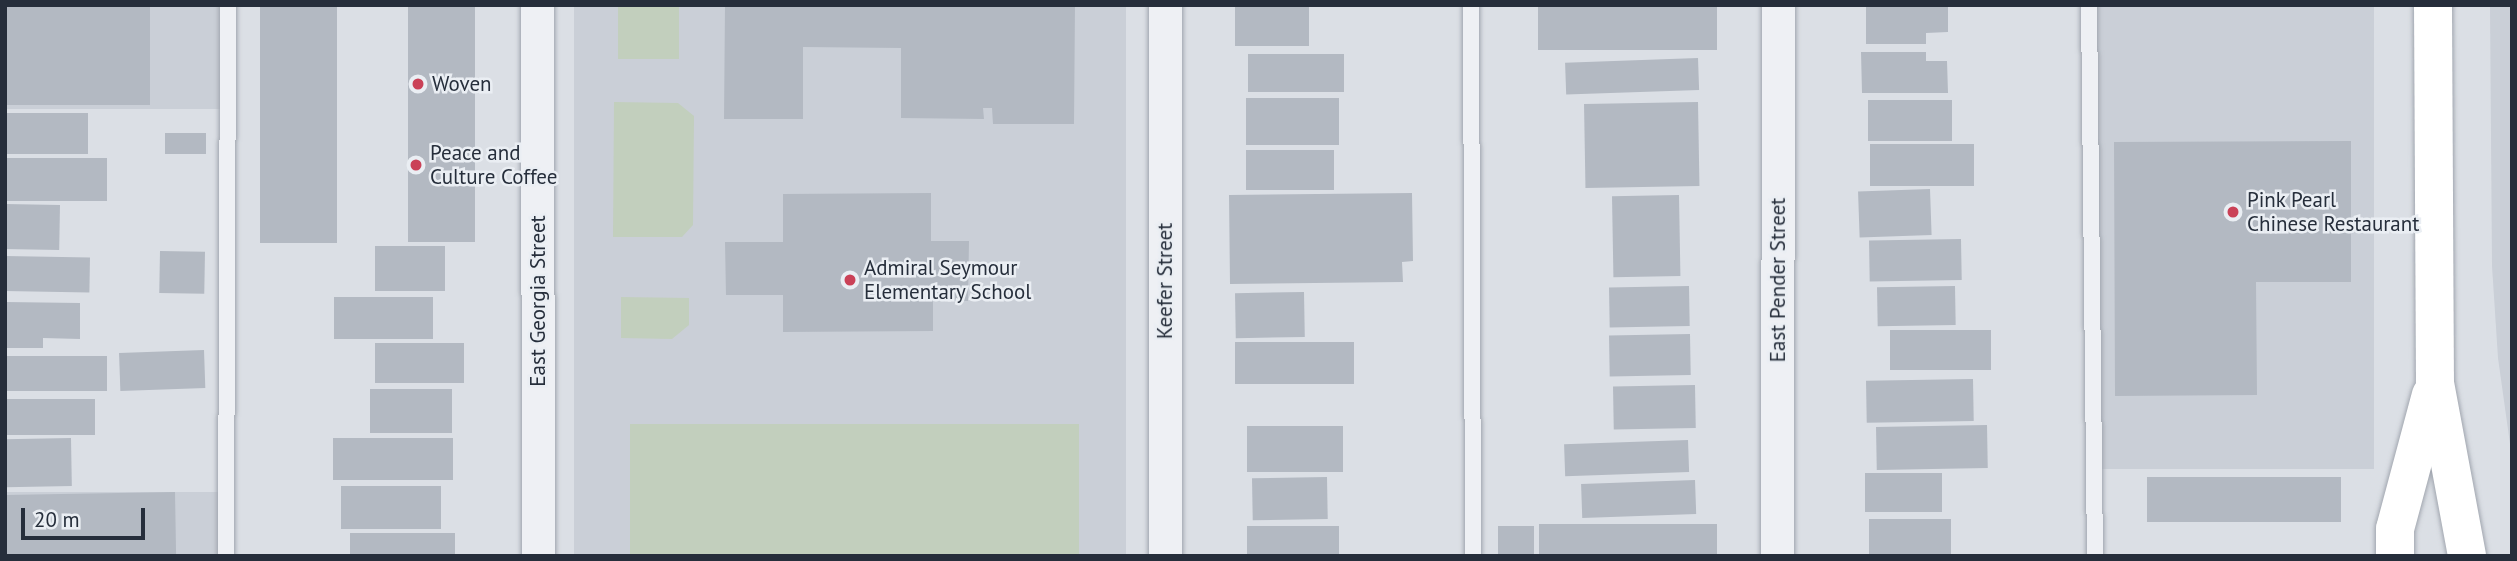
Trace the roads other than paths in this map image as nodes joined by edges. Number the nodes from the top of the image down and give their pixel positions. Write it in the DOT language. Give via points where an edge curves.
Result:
graph roads {
  1 [pos="228,5"];
  2 [pos="537,5"];
  3 [pos="1165,5"];
  4 [pos="1472,5"];
  5 [pos="1778,5"];
  6 [pos="2089,5"];
  7 [pos="2433,5"];
  8 [pos="2435,383"];
  9 [pos="226,556"];
  10 [pos="538,556"];
  11 [pos="1164,556"];
  12 [pos="1473,556"];
  13 [pos="1777,556"];
  14 [pos="2095,556"];
  15 [pos="2395,556"];
  16 [pos="2467,556"];
  1 -- 9 [label="lane"];
  2 -- 10 [label="street, East Georgia Street"];
  3 -- 11 [label="street, Keefer Street"];
  4 -- 12 [label="lane"];
  5 -- 13 [label="street, East Pender Street"];
  6 -- 14 [label="lane"];
  7 -- 8 [label="main road"];
  8 -- 15 [label="main road" via="2395,529"];
  8 -- 16 [label="main road"];
}
